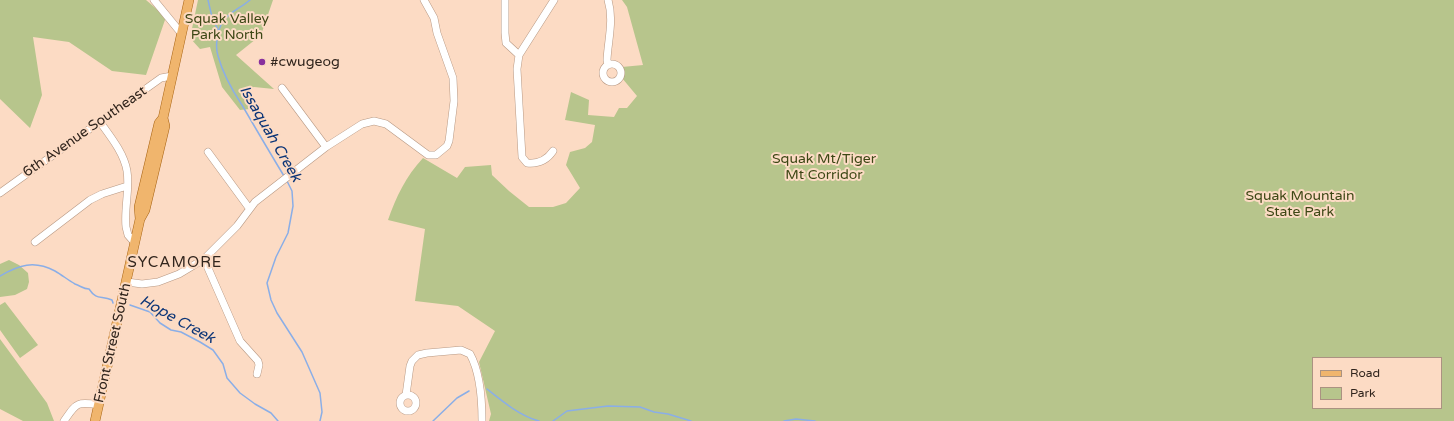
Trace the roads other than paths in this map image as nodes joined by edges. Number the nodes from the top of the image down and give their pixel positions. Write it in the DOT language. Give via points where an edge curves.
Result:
graph roads {
  1 [pos="154,0"];
  2 [pos="189,0"];
  3 [pos="424,0"];
  4 [pos="504,0"];
  5 [pos="554,0"];
  6 [pos="608,0"];
  7 [pos="181,33"];
  8 [pos="519,55"];
  9 [pos="608,65"];
  10 [pos="172,76"];
  11 [pos="282,88"];
  12 [pos="100,122"];
  13 [pos="326,147"];
  14 [pos="553,151"];
  15 [pos="208,152"];
  16 [pos="127,186"];
  17 [pos="0,193"];
  18 [pos="249,208"];
  19 [pos="35,242"];
  20 [pos="135,243"];
  21 [pos="204,259"];
  22 [pos="127,282"];
  23 [pos="258,374"];
  24 [pos="406,395"];
  25 [pos="98,405"];
  26 [pos="64,421"];
  27 [pos="94,421"];
  28 [pos="482,421"];
  1 -- 7 [label="street"];
  2 -- 7 [label="main road, Front Street South"];
  3 -- 13 [label="street" via="434,18 453,78 454,102 447,146 436,155 428,155 390,127 374,121 357,126"];
  4 -- 8 [label="street" via="506,42"];
  5 -- 8 [label="street"];
  6 -- 9 [label="street" via="611,25"];
  7 -- 10 [label="main road, Front Street South"];
  8 -- 14 [label="street" via="522,157 527,163 537,163"];
  10 -- 12 [label="street, 6th Avenue Southeast" via="160,78"];
  10 -- 20 [label="main road, Front Street South" via="163,118 165,126 152,167 145,210 140,219"];
  11 -- 13 [label="street"];
  12 -- 16 [label="street" via="125,163"];
  12 -- 17 [label="street, 6th Avenue Southeast"];
  13 -- 18 [label="street"];
  15 -- 18 [label="street"];
  16 -- 19 [label="street" via="90,200"];
  16 -- 20 [label="street" via="126,227 128,235"];
  18 -- 21 [label="street" via="237,226"];
  20 -- 22 [label="main road, Front Street South"];
  21 -- 22 [label="street" via="179,274 158,282"];
  21 -- 23 [label="street" via="240,341 258,361"];
  22 -- 25 [label="main road, Front Street South"];
  24 -- 28 [label="street" via="410,366 415,358 422,353 461,350 470,354 474,363 482,398"];
  25 -- 26 [label="street" via="85,402 78,404"];
  25 -- 27 [label="main road, Front Street South"];
}
